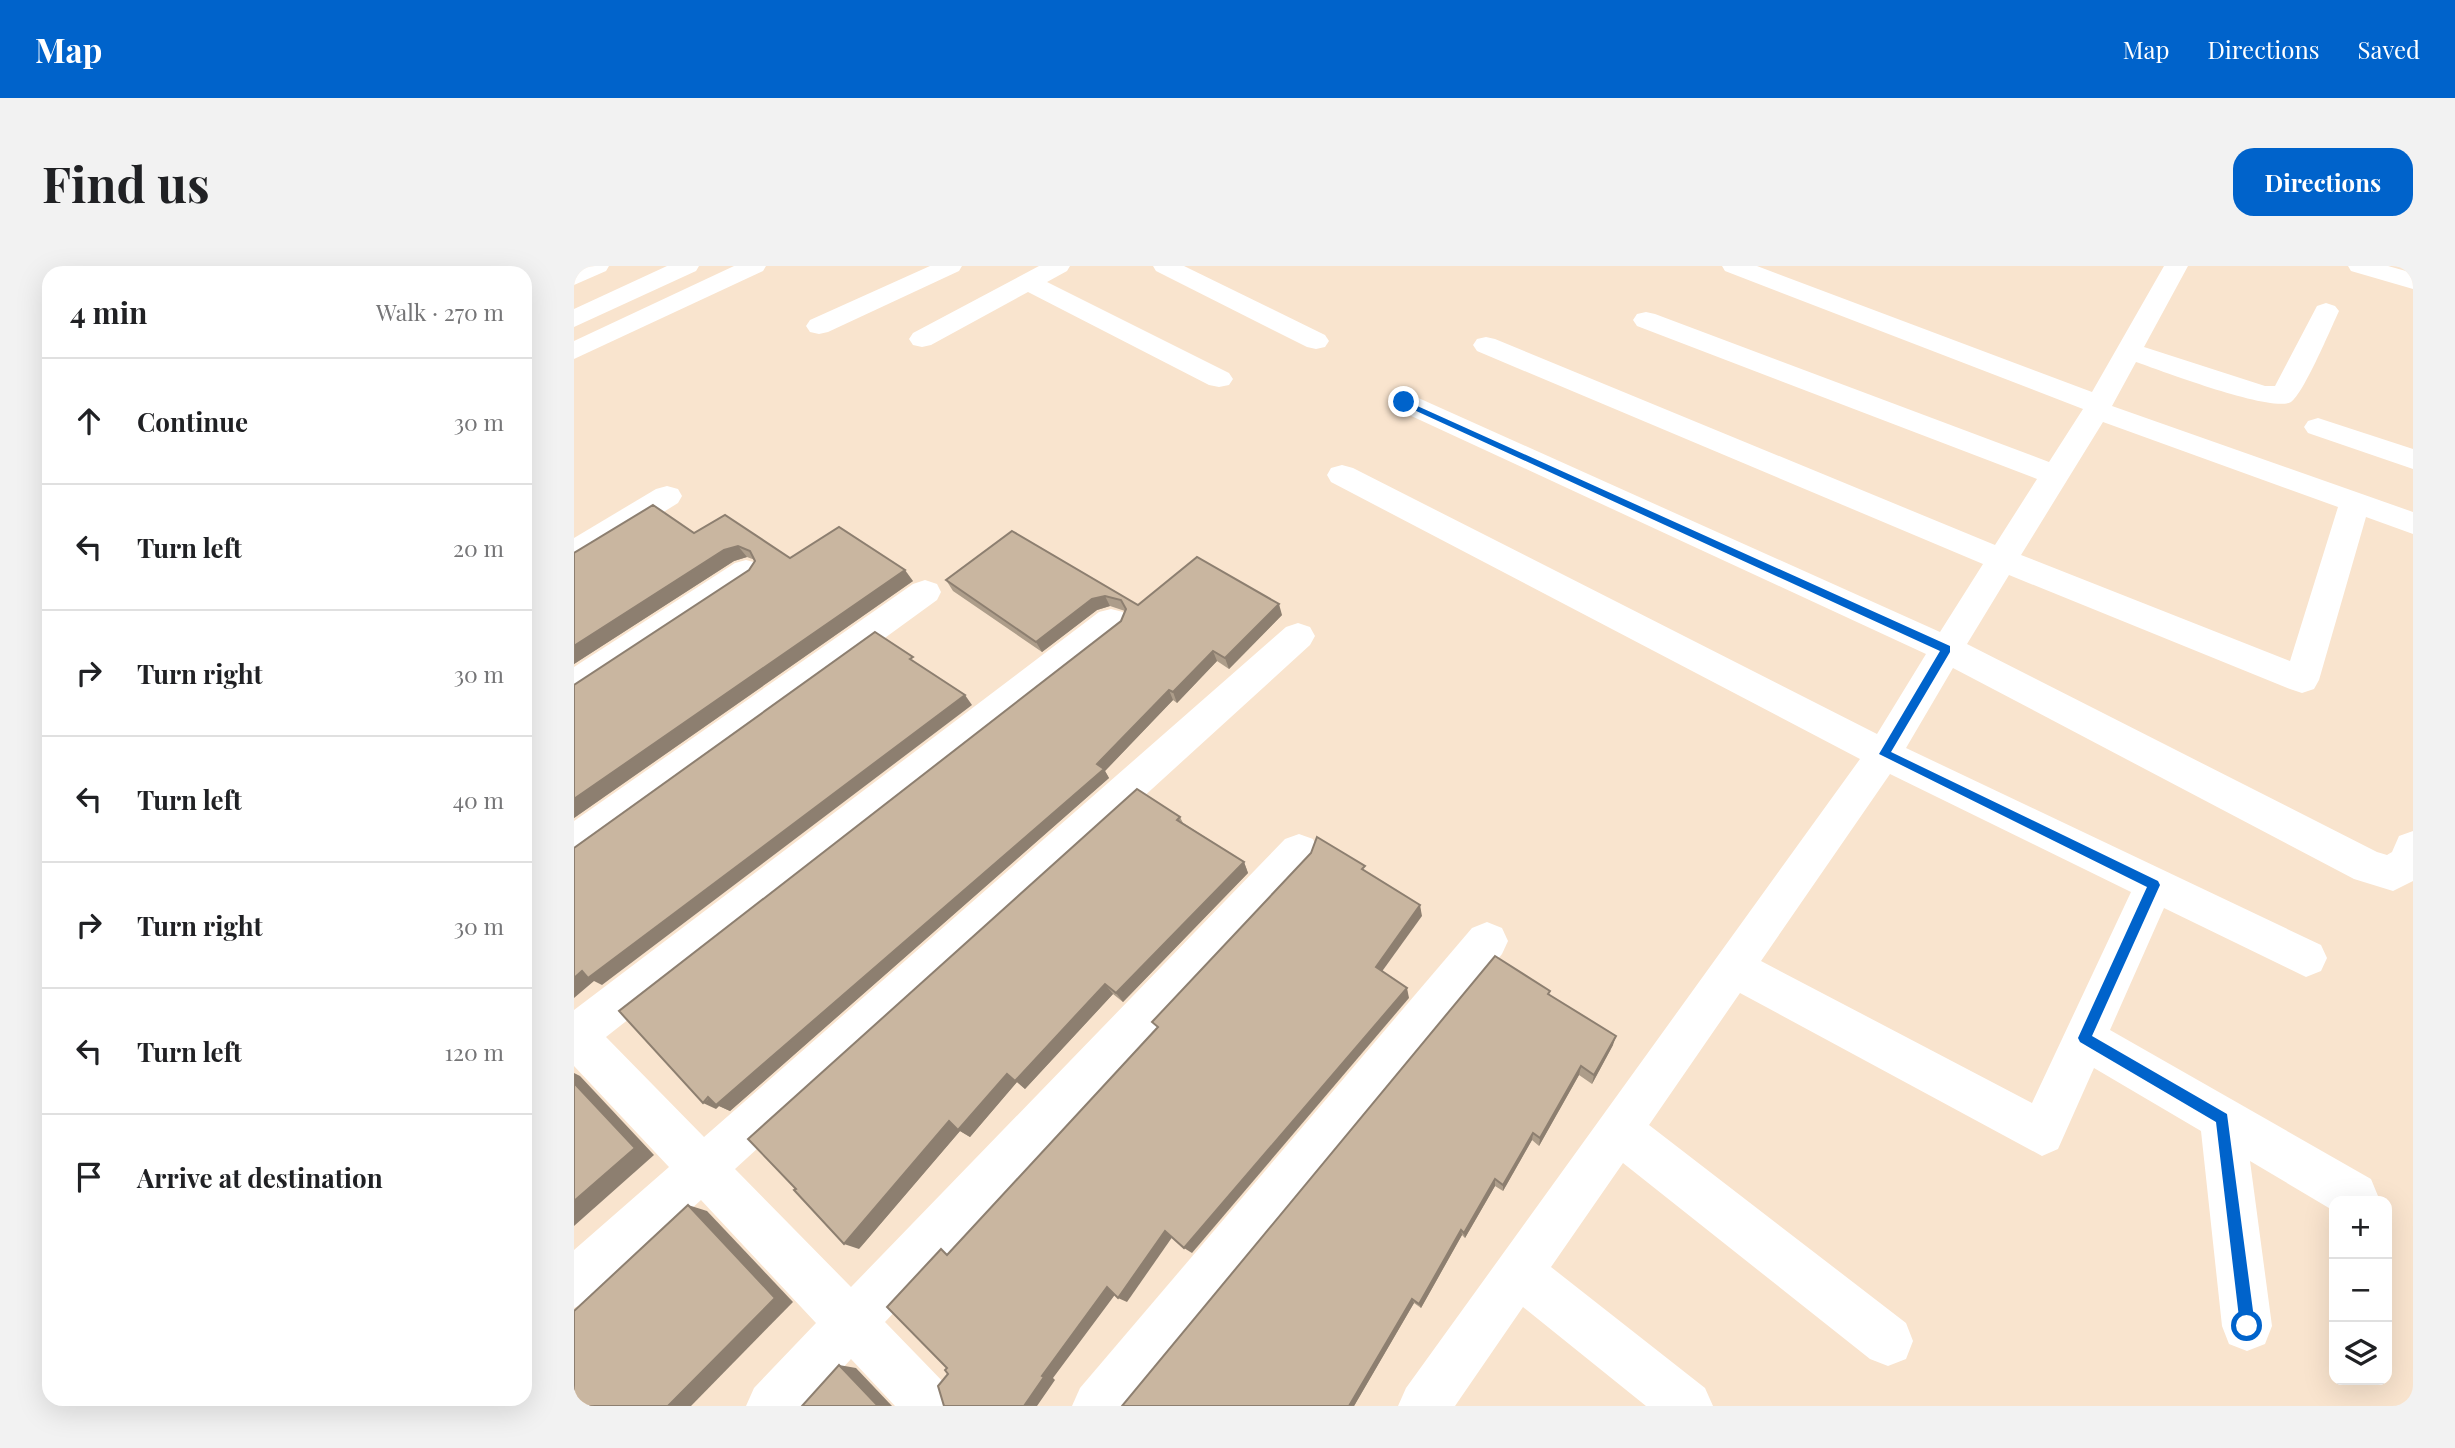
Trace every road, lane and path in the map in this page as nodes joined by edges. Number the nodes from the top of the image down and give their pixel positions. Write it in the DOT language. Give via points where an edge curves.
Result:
graph roads {
  1 [pos="597,266"];
  2 [pos="687,266"];
  3 [pos="754,266"];
  4 [pos="950,266"];
  5 [pos="1058,266"];
  6 [pos="1734,266"];
  7 [pos="2176,266"];
  8 [pos="2360,266"];
  9 [pos="1183,269"];
  10 [pos="574,276"];
  11 [pos="2413,281"];
  12 [pos="1028,282"];
  13 [pos="2326,311"];
  14 [pos="574,318"];
  15 [pos="1646,320"];
  16 [pos="819,326"];
  17 [pos="922,339"];
  18 [pos="1316,341"];
  19 [pos="1486,345"];
  20 [pos="574,351"];
  21 [pos="2129,351"];
  22 [pos="1219,379"];
  23 [pos="1404,402"];
  24 [pos="2098,407"];
  25 [pos="2318,427"];
  26 [pos="2413,459"];
  27 [pos="1342,475"];
  28 [pos="2055,475"];
  29 [pos="667,496"];
  30 [pos="2355,502"];
  31 [pos="2413,523"];
  32 [pos="574,553"];
  33 [pos="2002,560"];
  34 [pos="746,570"];
  35 [pos="925,592"];
  36 [pos="1111,621"];
  37 [pos="1298,636"];
  38 [pos="1946,649"];
  39 [pos="574,684"];
  40 [pos="1884,754"];
  41 [pos="574,842"];
  42 [pos="1299,851"];
  43 [pos="2406,869"];
  44 [pos="2154,885"];
  45 [pos="1487,941"];
  46 [pos="2306,958"];
  47 [pos="1734,968"];
  48 [pos="574,1035"];
  49 [pos="2084,1038"];
  50 [pos="2222,1118"];
  51 [pos="1619,1131"];
  52 [pos="702,1168"];
  53 [pos="2354,1196"];
  54 [pos="1519,1273"];
  55 [pos="574,1283"];
  56 [pos="852,1321"];
  57 [pos="2247,1326"];
  58 [pos="1888,1341"];
  59 [pos="772,1406"];
  60 [pos="931,1406"];
  61 [pos="1098,1406"];
  62 [pos="1424,1406"];
  63 [pos="1688,1406"];
  1 -- 10 [label="main road"];
  2 -- 14 [label="main road"];
  3 -- 20 [label="main road"];
  4 -- 16 [label="main road"];
  5 -- 12 [label="main road"];
  6 -- 24 [label="main road"];
  7 -- 21 [label="main road"];
  8 -- 11 [label="main road"];
  9 -- 18 [label="main road"];
  12 -- 17 [label="main road"];
  12 -- 22 [label="main road"];
  13 -- 21 [label="main road" via="2281,396"];
  15 -- 28 [label="main road"];
  19 -- 33 [label="main road"];
  21 -- 24 [label="main road"];
  23 -- 38 [label="main road"];
  24 -- 28 [label="main road"];
  24 -- 30 [label="main road"];
  25 -- 26 [label="main road"];
  27 -- 40 [label="main road"];
  28 -- 33 [label="main road"];
  29 -- 32 [label="main road"];
  30 -- 31 [label="main road"];
  30 -- 33 [label="main road" via="2302,680"];
  33 -- 38 [label="main road"];
  34 -- 39 [label="main road"];
  35 -- 41 [label="main road"];
  36 -- 48 [label="main road"];
  37 -- 52 [label="main road"];
  38 -- 40 [label="main road"];
  38 -- 43 [label="main road" via="2368,867"];
  40 -- 44 [label="main road"];
  40 -- 47 [label="main road"];
  42 -- 56 [label="main road"];
  44 -- 46 [label="main road"];
  44 -- 49 [label="main road"];
  45 -- 61 [label="main road"];
  47 -- 49 [label="main road" via="2042,1133"];
  47 -- 51 [label="main road"];
  48 -- 52 [label="main road"];
  49 -- 50 [label="main road"];
  50 -- 53 [label="main road"];
  50 -- 57 [label="main road"];
  51 -- 54 [label="main road"];
  51 -- 58 [label="main road"];
  52 -- 55 [label="main road"];
  52 -- 56 [label="main road"];
  54 -- 62 [label="main road"];
  54 -- 63 [label="main road"];
  56 -- 59 [label="main road"];
  56 -- 60 [label="main road"];
}
